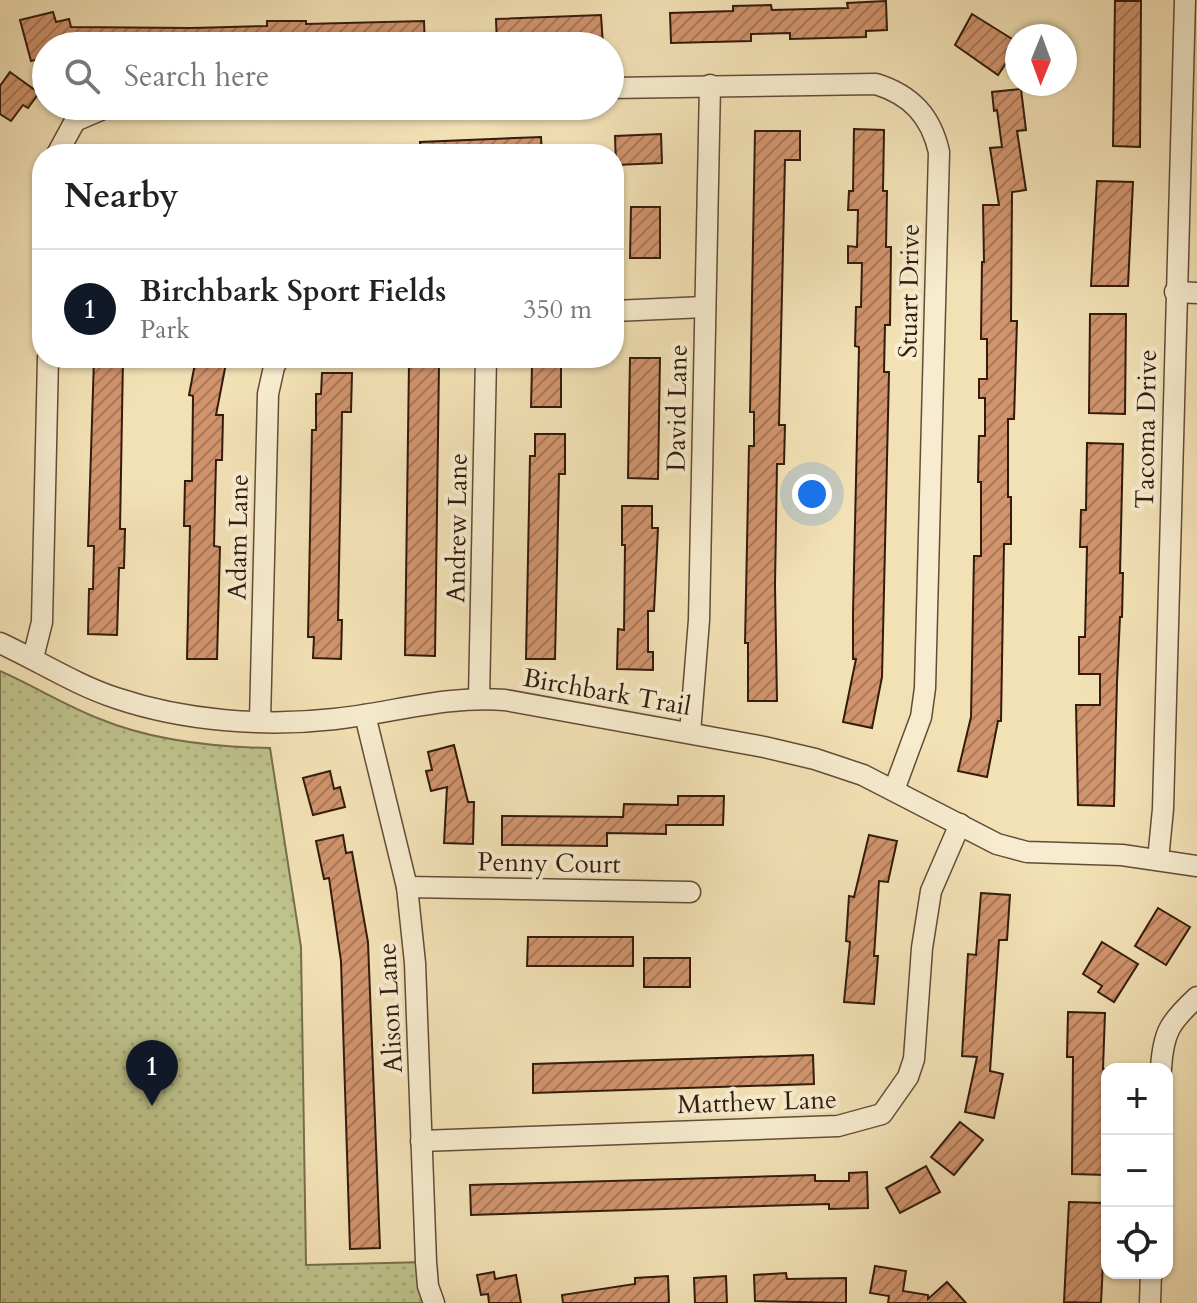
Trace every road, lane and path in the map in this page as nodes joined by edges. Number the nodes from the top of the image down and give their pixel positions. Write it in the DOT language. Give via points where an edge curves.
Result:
graph roads {
  1 [pos="1185,0"];
  2 [pos="710,85"];
  3 [pos="624,88"];
  4 [pos="77,120"];
  5 [pos="62,144"];
  6 [pos="1175,292"];
  7 [pos="1197,293"];
  8 [pos="705,307"];
  9 [pos="624,311"];
  10 [pos="48,368"];
  11 [pos="274,368"];
  12 [pos="486,368"];
  13 [pos="0,643"];
  14 [pos="33,658"];
  15 [pos="479,698"];
  16 [pos="365,715"];
  17 [pos="260,721"];
  18 [pos="690,733"];
  19 [pos="894,790"];
  20 [pos="960,824"];
  21 [pos="1158,860"];
  22 [pos="1197,866"];
  23 [pos="407,887"];
  24 [pos="690,892"];
  25 [pos="1197,997"];
  26 [pos="1162,1063"];
  27 [pos="421,1141"];
  28 [pos="1151,1279"];
  29 [pos="434,1303"];
  30 [pos="1150,1303"];
  1 -- 6 [label="street, Tacoma Drive"];
  2 -- 3 [label="street, Stuart Drive"];
  2 -- 8 [label="street, David Lane"];
  2 -- 19 [label="street, Stuart Drive" via="876,84 917,106 936,140 925,688 921,717"];
  4 -- 5 [label="street"];
  6 -- 7 [label="street"];
  6 -- 21 [label="street, Tacoma Drive"];
  8 -- 9 [label="street"];
  8 -- 18 [label="street, David Lane" via="699,620"];
  10 -- 14 [label="street" via="42,622"];
  11 -- 17 [label="street, Adam Lane" via="268,394"];
  12 -- 15 [label="street, Andrew Lane"];
  13 -- 14 [label="street, Birchbark Trail"];
  14 -- 17 [label="street, Birchbark Trail" via="129,702"];
  15 -- 16 [label="street, Birchbark Trail"];
  15 -- 18 [label="street, Birchbark Trail"];
  16 -- 17 [label="street, Birchbark Trail"];
  16 -- 23 [label="street, Alison Lane"];
  18 -- 19 [label="street, Birchbark Trail" via="815,759"];
  19 -- 20 [label="street, Birchbark Trail"];
  20 -- 21 [label="street, Birchbark Trail" via="997,844 1027,852"];
  20 -- 27 [label="street, Matthew Lane" via="931,891 914,1059 882,1114 838,1126"];
  21 -- 22 [label="street, Birchbark Trail"];
  23 -- 24 [label="street, Penny Court"];
  23 -- 27 [label="street, Alison Lane"];
  25 -- 26 [label="street" via="1164,1038"];
  27 -- 29 [label="street, Alison Lane" via="426,1262"];
  28 -- 30 [label="street"];
}
